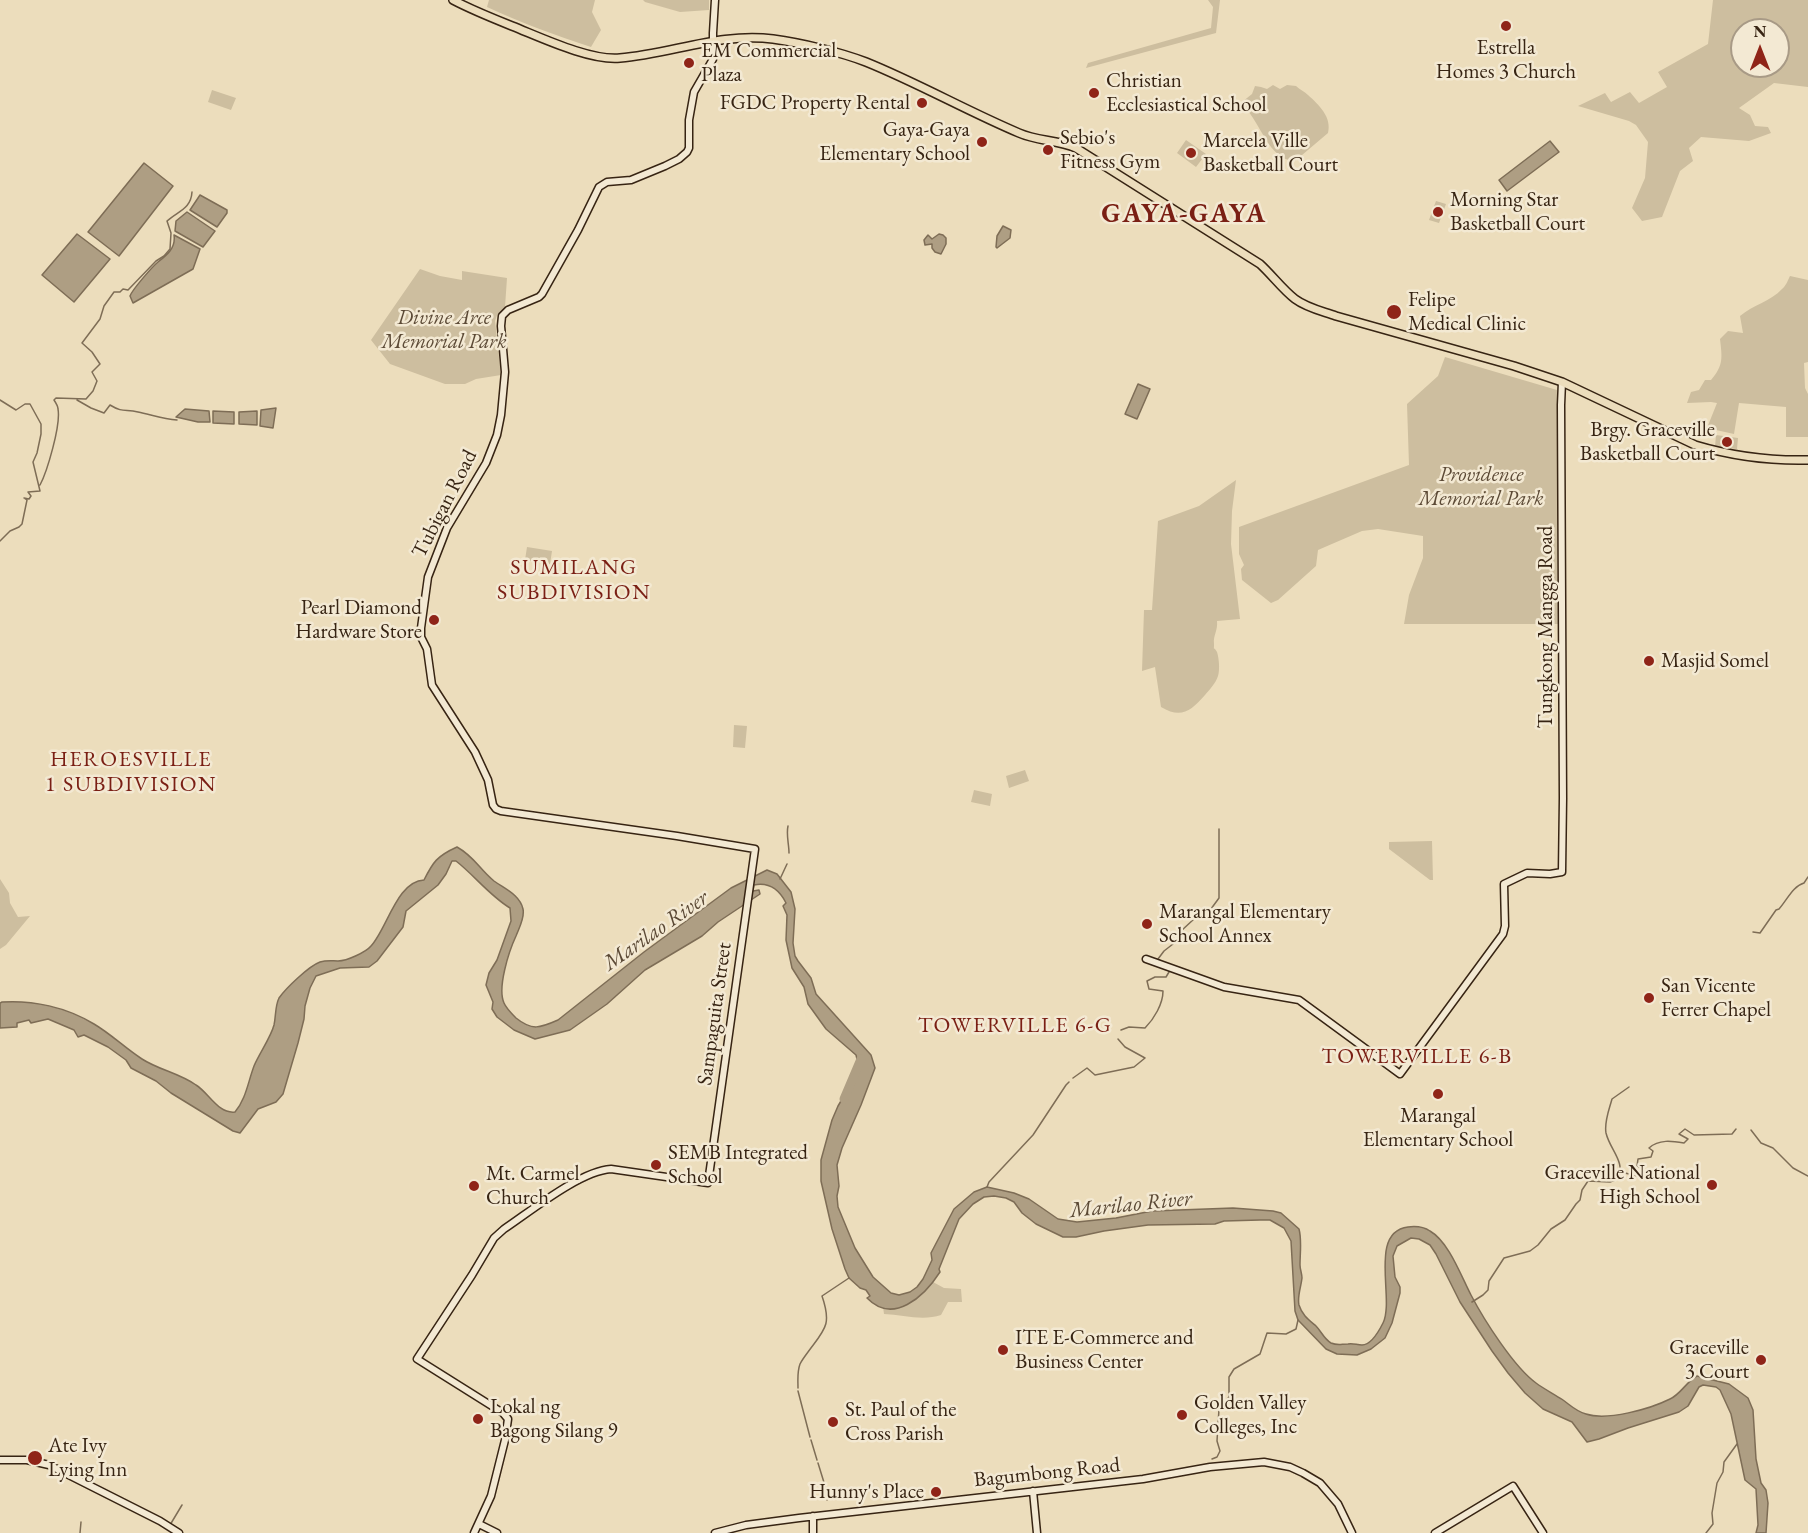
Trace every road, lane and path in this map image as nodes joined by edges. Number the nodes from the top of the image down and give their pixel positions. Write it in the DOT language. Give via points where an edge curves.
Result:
graph roads {
  1 [pos="453,0"];
  2 [pos="716,0"];
  3 [pos="713,41"];
  4 [pos="1562,382"];
  5 [pos="1808,460"];
  6 [pos="754,849"];
  7 [pos="1146,959"];
  8 [pos="0,1460"];
  9 [pos="1033,1491"];
  10 [pos="813,1516"];
  11 [pos="479,1524"];
  12 [pos="179,1533"];
  13 [pos="474,1533"];
  14 [pos="497,1533"];
  15 [pos="715,1533"];
  16 [pos="813,1533"];
  17 [pos="1037,1533"];
  18 [pos="1352,1533"];
  19 [pos="1435,1533"];
  20 [pos="1543,1533"];
  1 -- 3 [label="main road" via="537,36 604,58 647,55"];
  2 -- 3 [label="street"];
  3 -- 4 [label="main road" via="776,39 867,62 1024,135 1076,148 1260,264 1306,306"];
  3 -- 6 [label="street, Tubigan Road" via="713,59 694,93 686,154 631,180 603,184 542,294 502,316 505,372 497,435 486,463 447,528 428,577 421,637 427,649 432,685 474,752 496,809"];
  4 -- 5 [label="main road" via="1695,445 1764,459"];
  4 -- 7 [label="street, Tungkong Mangga Road" via="1562,872 1527,873 1504,884 1503,934 1401,1074 1299,1000 1224,987"];
  6 -- 11 [label="street, Sampaguita Street" via="708,1183 611,1169 573,1182 494,1238 417,1359 502,1413 508,1421 491,1496"];
  8 -- 12 [label="street" via="49,1465"];
  9 -- 10 [label="street, Bagumbong Road"];
  9 -- 17 [label="street"];
  9 -- 18 [label="street, Bagumbong Road" via="1270,1462 1320,1483 1338,1504"];
  10 -- 15 [label="street, Bagumbong Road"];
  10 -- 16 [label="street"];
  11 -- 13 [label="street"];
  11 -- 14 [label="street"];
  19 -- 20 [label="street" via="1513,1486"];
}
